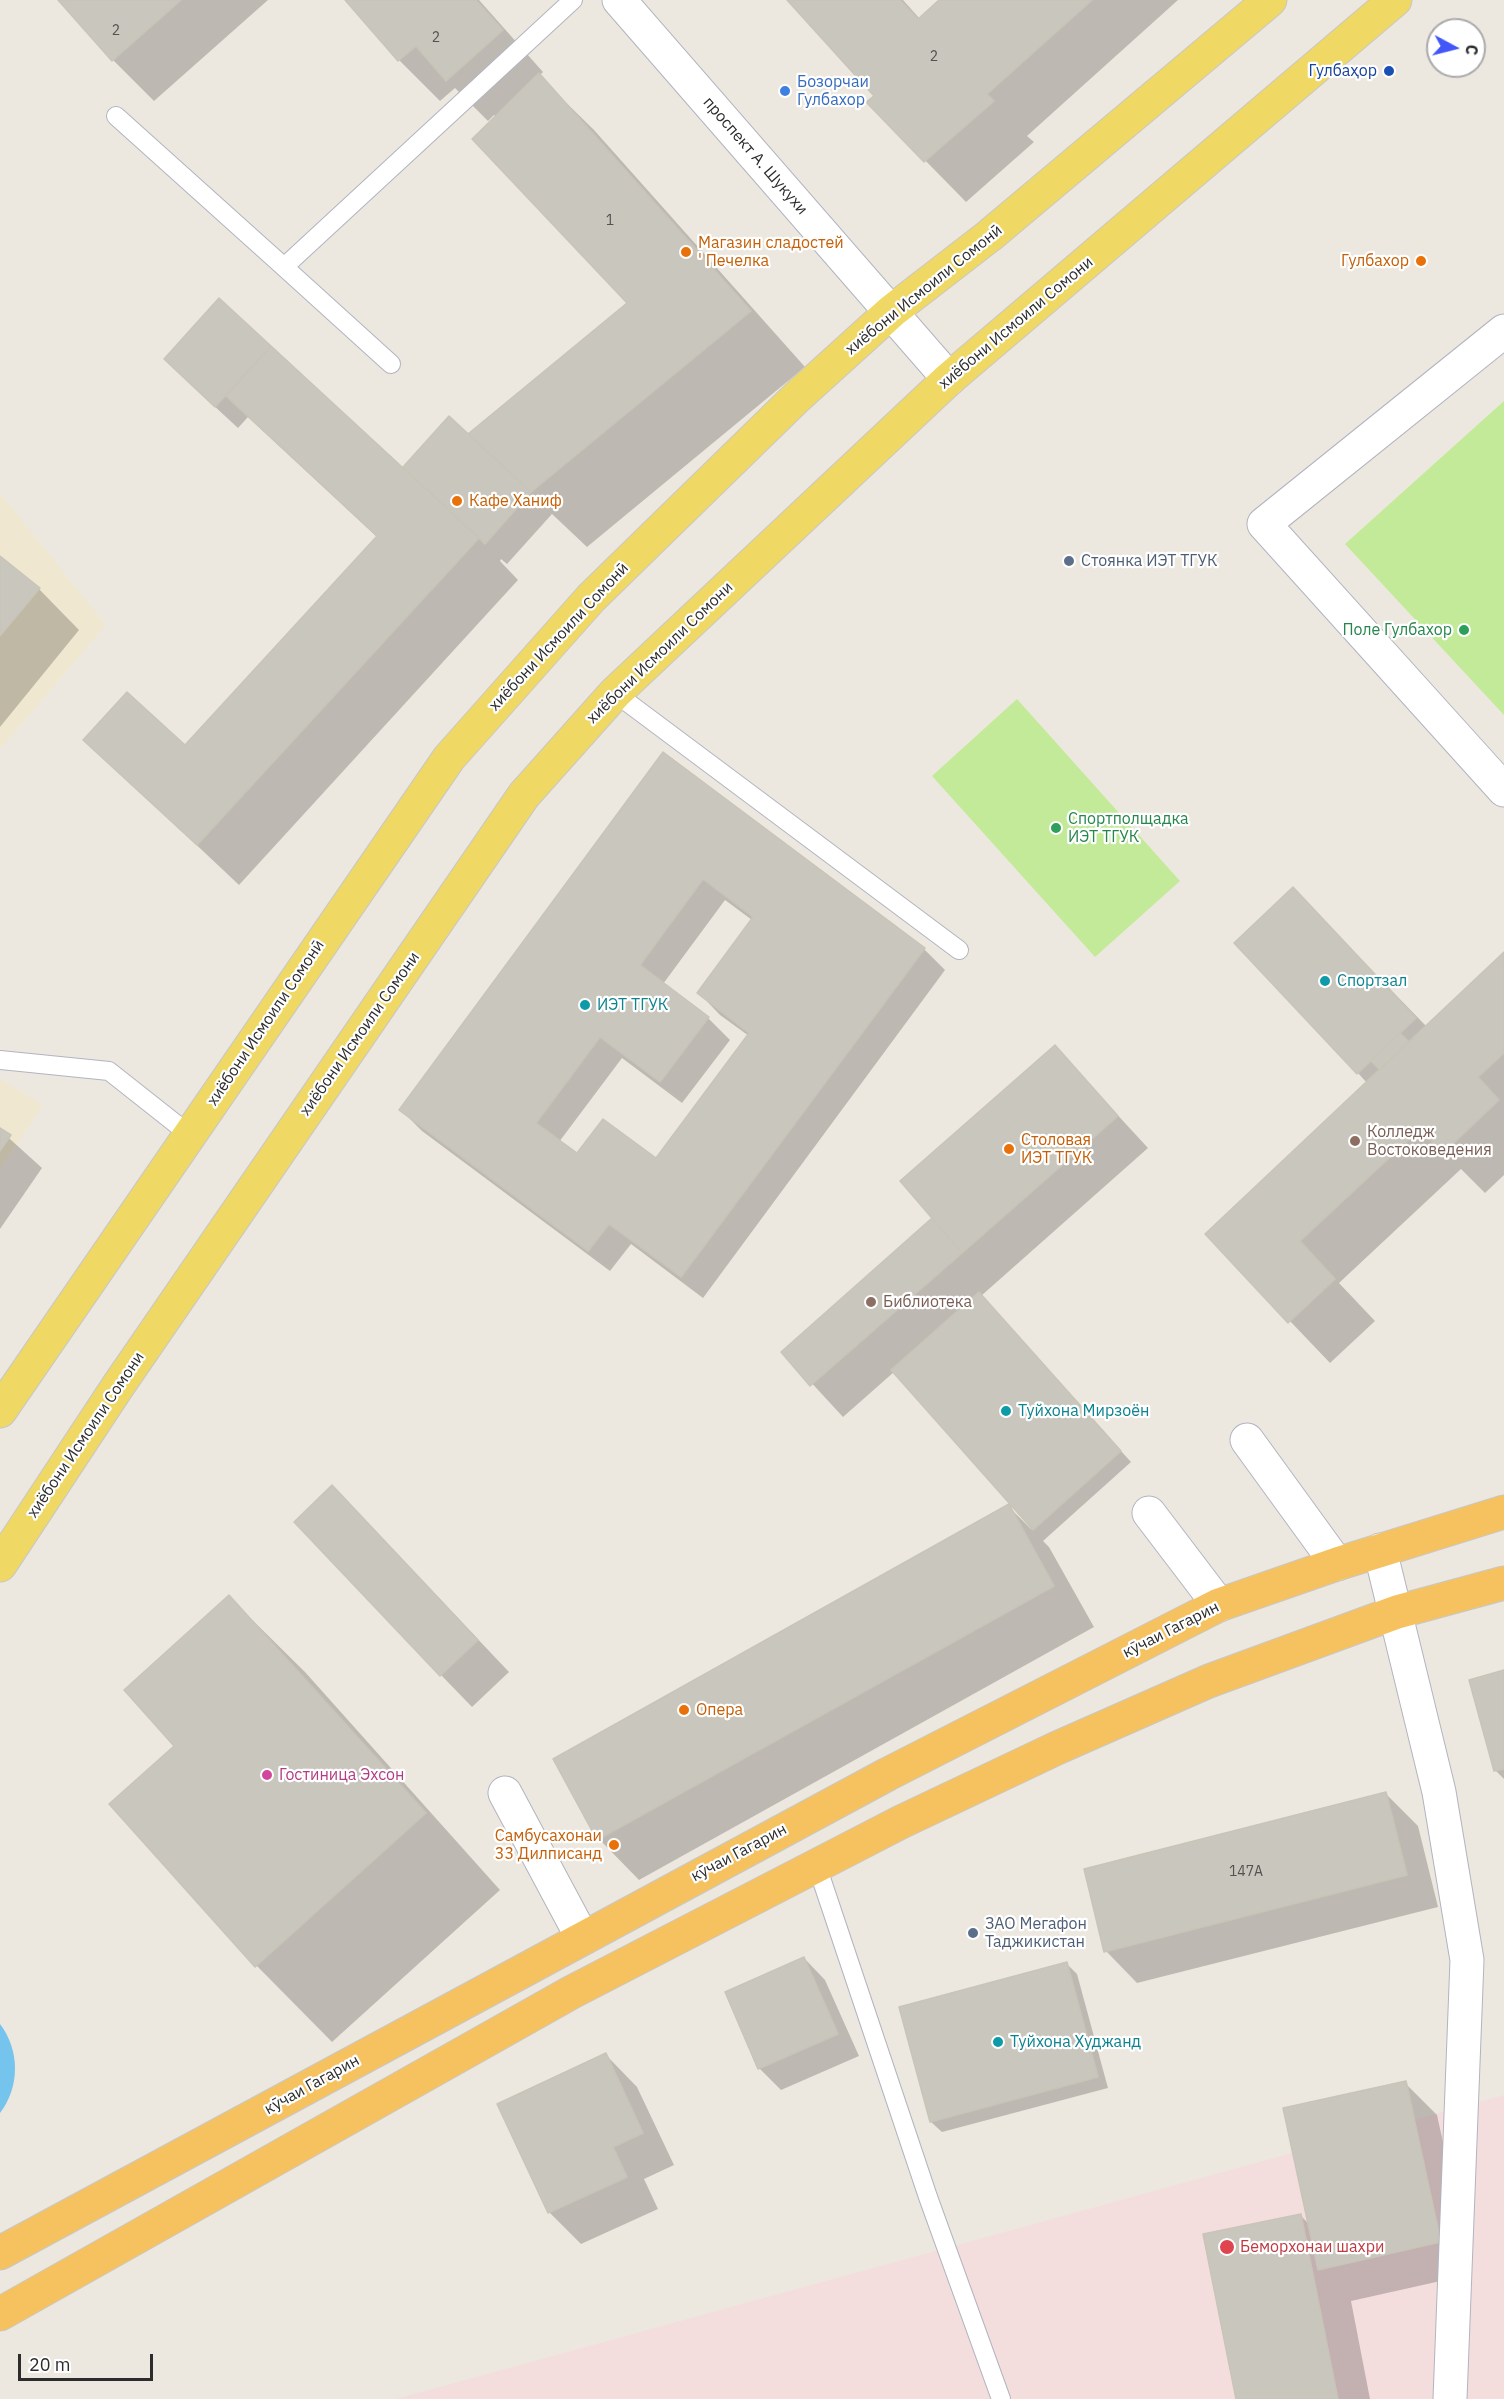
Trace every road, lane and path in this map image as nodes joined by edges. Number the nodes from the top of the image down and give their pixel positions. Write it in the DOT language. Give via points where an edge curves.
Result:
graph roads {
  1 [pos="573,0"];
  2 [pos="619,0"];
  3 [pos="1270,0"];
  4 [pos="1395,0"];
  5 [pos="116,116"];
  6 [pos="284,267"];
  7 [pos="892,311"];
  8 [pos="1504,331"];
  9 [pos="391,364"];
  10 [pos="949,379"];
  11 [pos="615,693"];
  12 [pos="1504,790"];
  13 [pos="959,950"];
  14 [pos="0,1060"];
  15 [pos="190,1135"];
  16 [pos="0,1411"];
  17 [pos="1247,1440"];
  18 [pos="1504,1512"];
  19 [pos="1149,1513"];
  20 [pos="1380,1550"];
  21 [pos="1337,1564"];
  22 [pos="0,1565"];
  23 [pos="1504,1583"];
  24 [pos="1219,1605"];
  25 [pos="1397,1612"];
  26 [pos="506,1792"];
  27 [pos="817,1866"];
  28 [pos="582,1937"];
  29 [pos="0,2253"];
  30 [pos="0,2314"];
  31 [pos="1001,2399"];
  32 [pos="1450,2399"];
  1 -- 6 [label="lane"];
  2 -- 7 [label="street, проспект А. Шукухи"];
  3 -- 7 [label="main road, хиёбони Исмоили Сомонӣ" via="989,236"];
  4 -- 10 [label="main road, хиёбони Исмоили Сомони"];
  5 -- 6 [label="lane"];
  6 -- 9 [label="lane"];
  7 -- 10 [label="street, проспект А. Шукухи"];
  7 -- 15 [label="main road, хиёбони Исмоили Сомонӣ" via="797,397 591,598 449,758"];
  8 -- 12 [label="street" via="1264,524"];
  10 -- 11 [label="main road, хиёбони Исмоили Сомони"];
  11 -- 13 [label="lane"];
  11 -- 22 [label="main road, хиёбони Исмоили Сомони" via="524,795 118,1386"];
  14 -- 15 [label="lane" via="109,1071"];
  15 -- 16 [label="main road, хиёбони Исмоили Сомонӣ"];
  17 -- 21 [label="street"];
  18 -- 20 [label="highway, кӯчаи Гагарин"];
  19 -- 24 [label="street"];
  20 -- 21 [label="highway, кӯчаи Гагарин"];
  20 -- 25 [label="street"];
  21 -- 24 [label="highway, кӯчаи Гагарин"];
  23 -- 25 [label="highway"];
  24 -- 28 [label="highway, кӯчаи Гагарин" via="888,1774"];
  25 -- 27 [label="highway" via="1187,1691 1057,1748"];
  25 -- 32 [label="street" via="1439,1792 1467,1960"];
  26 -- 28 [label="street"];
  27 -- 30 [label="highway" via="572,1992"];
  27 -- 31 [label="lane" via="928,2198"];
  28 -- 29 [label="highway, кӯчаи Гагарин"];
}
